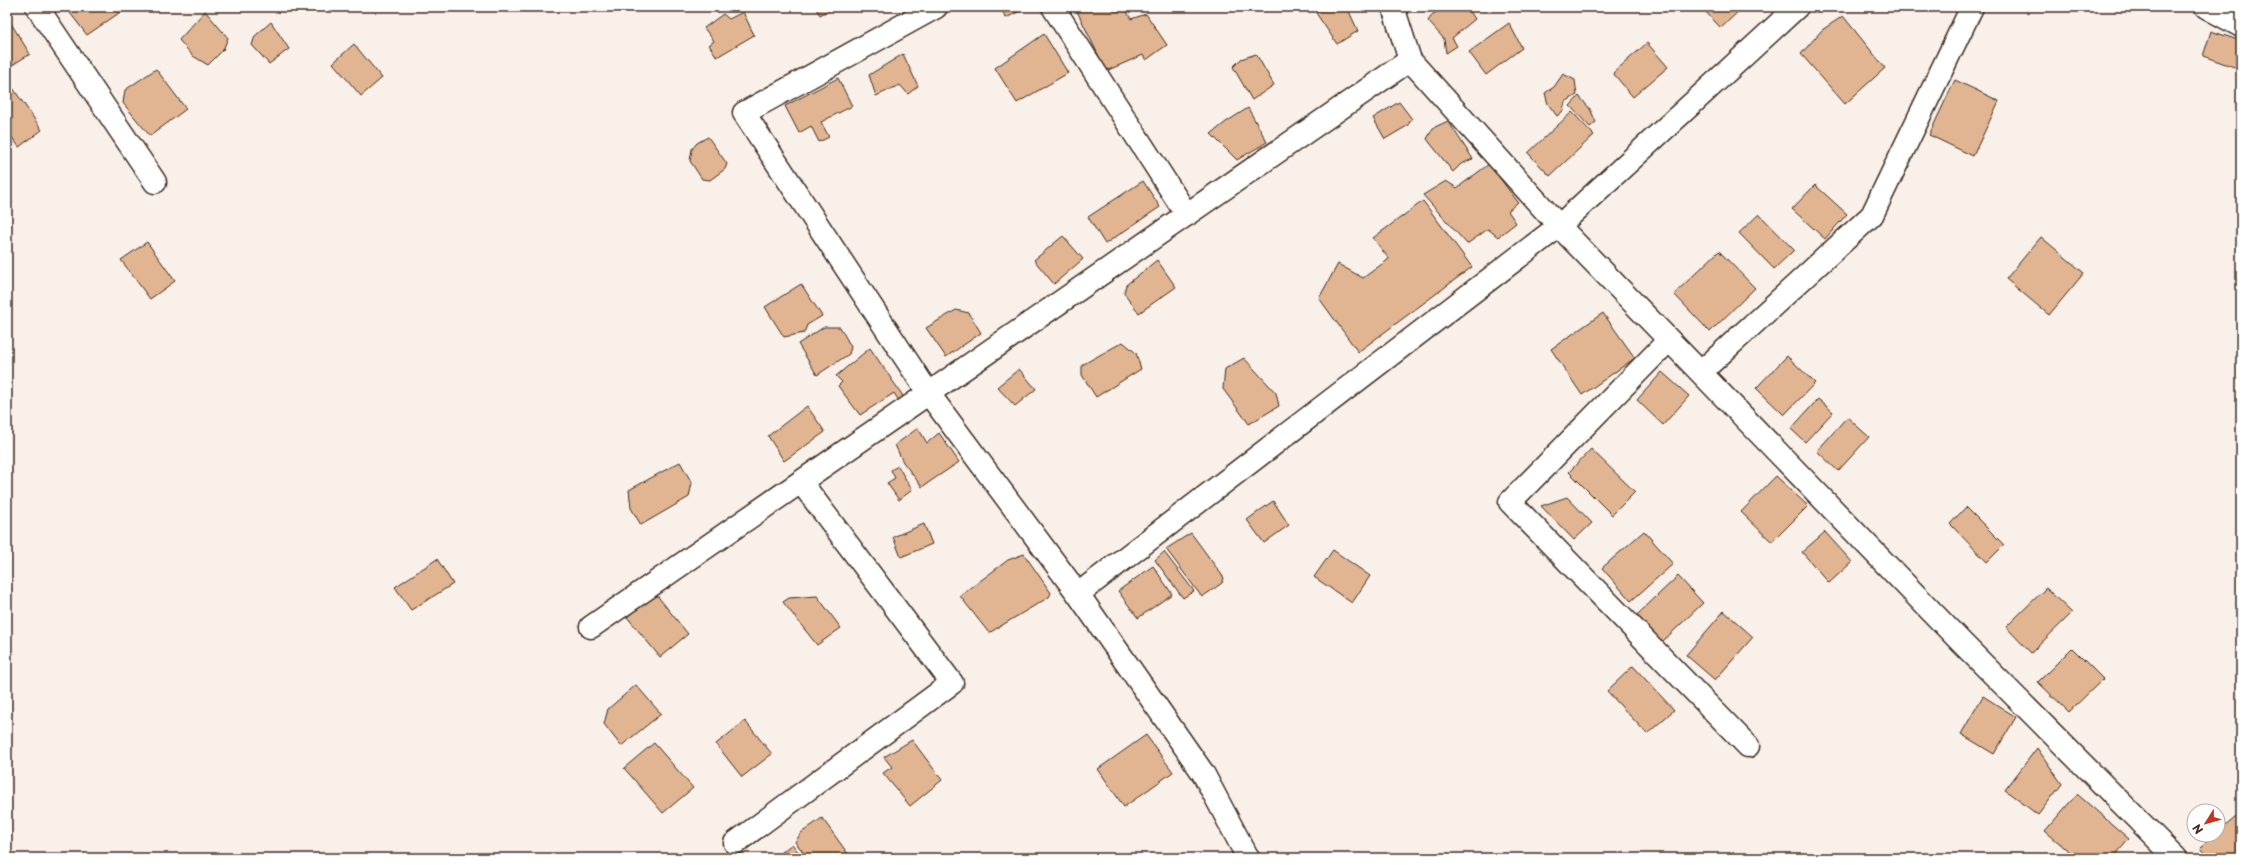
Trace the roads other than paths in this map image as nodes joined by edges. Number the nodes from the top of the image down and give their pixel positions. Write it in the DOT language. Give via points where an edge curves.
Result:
graph roads {
  1 [pos="37,7"];
  2 [pos="936,7"];
  3 [pos="1053,7"];
  4 [pos="1392,7"];
  5 [pos="1797,7"];
  6 [pos="1972,7"];
  7 [pos="2206,7"];
  8 [pos="2241,26"];
  9 [pos="1410,60"];
  10 [pos="155,182"];
  11 [pos="1187,214"];
  12 [pos="1559,226"];
  13 [pos="1670,340"];
  14 [pos="1701,372"];
  15 [pos="929,394"];
  16 [pos="801,482"];
  17 [pos="1078,594"];
  18 [pos="591,628"];
  19 [pos="1748,746"];
  20 [pos="735,843"];
  21 [pos="1248,858"];
  22 [pos="2176,858"];
  1 -- 10 [label="street"];
  2 -- 15 [label="street" via="744,113"];
  3 -- 11 [label="street"];
  4 -- 9 [label="street"];
  5 -- 12 [label="street"];
  6 -- 14 [label="street" via="1872,215"];
  7 -- 8 [label="street"];
  9 -- 11 [label="street"];
  9 -- 12 [label="street"];
  11 -- 15 [label="street"];
  12 -- 13 [label="street"];
  12 -- 17 [label="street"];
  13 -- 14 [label="street"];
  13 -- 19 [label="street" via="1510,502"];
  14 -- 22 [label="street" via="1956,637"];
  15 -- 16 [label="street"];
  15 -- 17 [label="street"];
  16 -- 18 [label="street"];
  16 -- 20 [label="street" via="952,683"];
  17 -- 21 [label="street" via="1203,773"];
}
